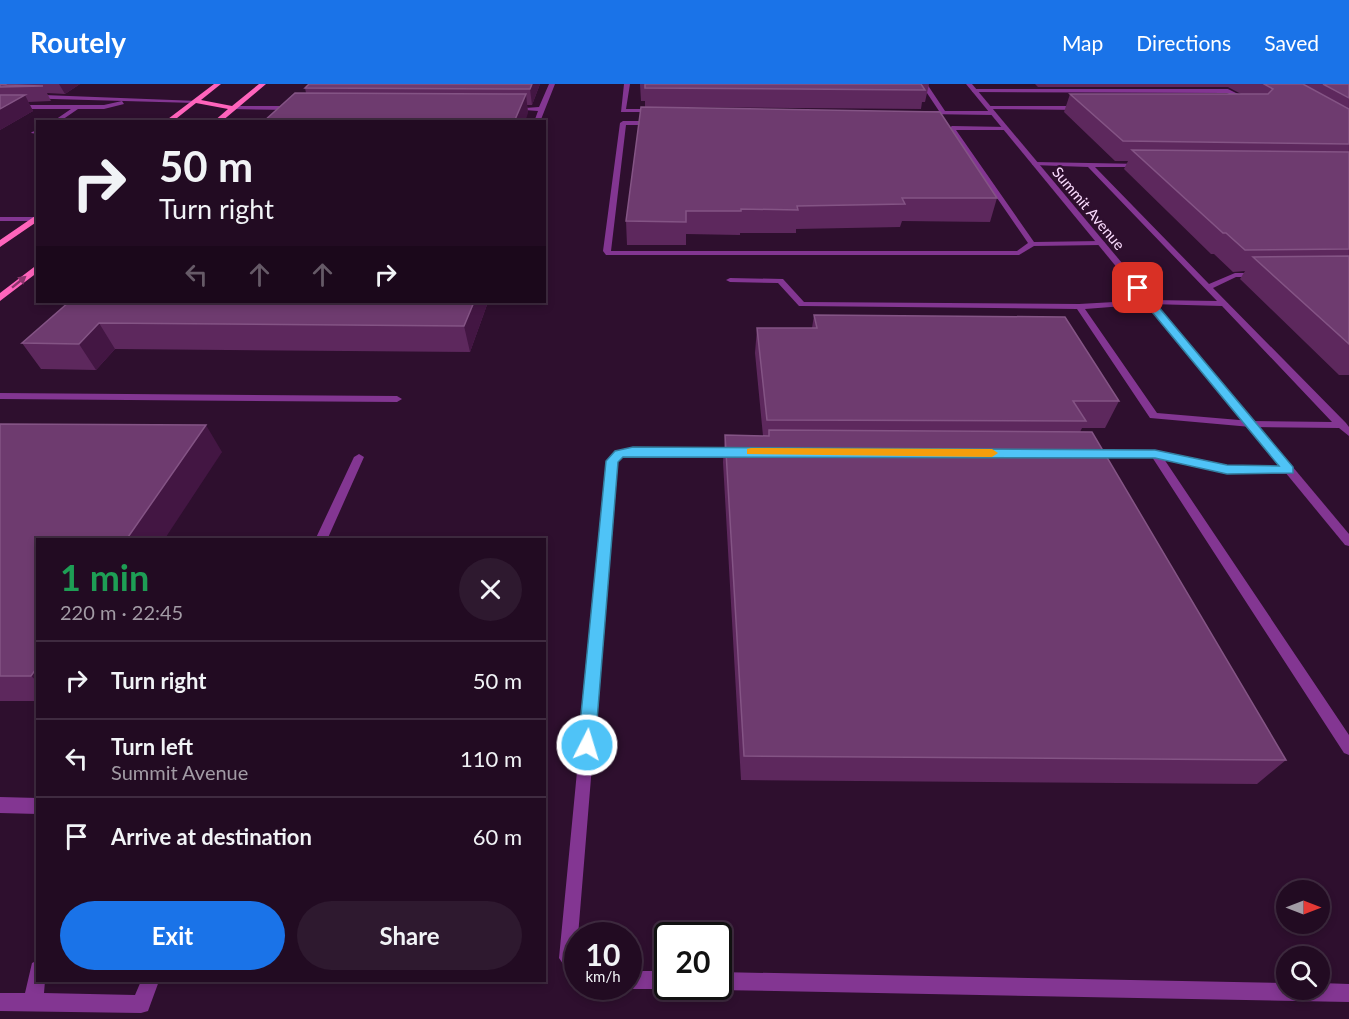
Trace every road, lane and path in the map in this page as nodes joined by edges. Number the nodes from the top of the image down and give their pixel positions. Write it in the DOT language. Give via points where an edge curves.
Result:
graph roads {
  1 [pos="218,84"];
  2 [pos="263,84"];
  3 [pos="552,84"];
  4 [pos="627,84"];
  5 [pos="924,84"];
  6 [pos="971,87"];
  7 [pos="0,88"];
  8 [pos="135,100"];
  9 [pos="195,101"];
  10 [pos="0,107"];
  11 [pos="77,107"];
  12 [pos="1259,107"];
  13 [pos="233,108"];
  14 [pos="304,108"];
  15 [pos="1082,108"];
  16 [pos="506,109"];
  17 [pos="542,109"];
  18 [pos="991,110"];
  19 [pos="658,111"];
  20 [pos="922,112"];
  21 [pos="943,113"];
  22 [pos="57,120"];
  23 [pos="170,120"];
  24 [pos="218,120"];
  25 [pos="538,120"];
  26 [pos="658,123"];
  27 [pos="940,127"];
  28 [pos="952,128"];
  29 [pos="1006,128"];
  30 [pos="1035,164"];
  31 [pos="1090,165"];
  32 [pos="1149,165"];
  33 [pos="36,218"];
  34 [pos="0,219"];
  35 [pos="1101,243"];
  36 [pos="0,244"];
  37 [pos="1032,244"];
  38 [pos="36,269"];
  39 [pos="1269,275"];
  40 [pos="730,280"];
  41 [pos="1209,287"];
  42 [pos="0,297"];
  43 [pos="1150,302"];
  44 [pos="1225,304"];
  45 [pos="1079,307"];
  46 [pos="0,396"];
  47 [pos="397,399"];
  48 [pos="1251,424"];
  49 [pos="1345,429"];
  50 [pos="752,452"];
  51 [pos="1072,454"];
  52 [pos="1155,454"];
  53 [pos="359,457"];
  54 [pos="1289,470"];
  55 [pos="322,538"];
  56 [pos="1349,542"];
  57 [pos="1349,748"];
  58 [pos="0,805"];
  59 [pos="36,806"];
  60 [pos="571,922"];
  61 [pos="732,981"];
  62 [pos="36,982"];
  63 [pos="150,982"];
  64 [pos="1349,993"];
  65 [pos="0,1002"];
  66 [pos="33,1002"];
  1 -- 9 [label="main road"];
  2 -- 13 [label="main road"];
  3 -- 17 [label="street"];
  4 -- 19 [label="street" via="623,111"];
  5 -- 21 [label="street"];
  6 -- 12 [label="street" via="1228,91"];
  6 -- 18 [label="street, Summit Avenue"];
  7 -- 8 [label="street" via="17,96"];
  8 -- 9 [label="street"];
  8 -- 11 [label="street" via="104,107"];
  9 -- 13 [label="main road"];
  9 -- 23 [label="main road"];
  10 -- 11 [label="street"];
  11 -- 22 [label="street"];
  13 -- 14 [label="street"];
  13 -- 24 [label="main road"];
  15 -- 18 [label="street"];
  16 -- 17 [label="street"];
  17 -- 25 [label="street"];
  18 -- 21 [label="street"];
  18 -- 29 [label="street, Summit Avenue"];
  20 -- 21 [label="street"];
  26 -- 37 [label="street" via="623,123 609,253 1019,253"];
  27 -- 28 [label="street"];
  28 -- 29 [label="street"];
  28 -- 37 [label="street"];
  29 -- 30 [label="street, Summit Avenue"];
  30 -- 31 [label="street"];
  30 -- 35 [label="street, Summit Avenue"];
  31 -- 32 [label="street"];
  31 -- 41 [label="street"];
  33 -- 34 [label="street"];
  33 -- 36 [label="main road"];
  35 -- 37 [label="street"];
  35 -- 43 [label="street, Summit Avenue"];
  42 -- 38 [label="main road, one-way"];
  39 -- 41 [label="street" via="1234,275"];
  40 -- 45 [label="street" via="780,281 802,304"];
  41 -- 44 [label="street"];
  43 -- 44 [label="street"];
  43 -- 45 [label="street"];
  43 -- 48 [label="street, Summit Avenue"];
  44 -- 49 [label="street"];
  45 -- 48 [label="street" via="1154,416"];
  46 -- 47 [label="street"];
  48 -- 49 [label="street"];
  48 -- 54 [label="street, Summit Avenue"];
  50 -- 60 [label="street" via="633,451 619,453 612,461"];
  51 -- 52 [label="street"];
  52 -- 54 [label="street" via="1227,470"];
  52 -- 57 [label="street"];
  53 -- 55 [label="street"];
  54 -- 56 [label="street, Summit Avenue"];
  58 -- 59 [label="street"];
  61 -- 64 [label="street"];
  62 -- 66 [label="street"];
  63 -- 66 [label="street" via="141,1004"];
  65 -- 66 [label="street"];
}
